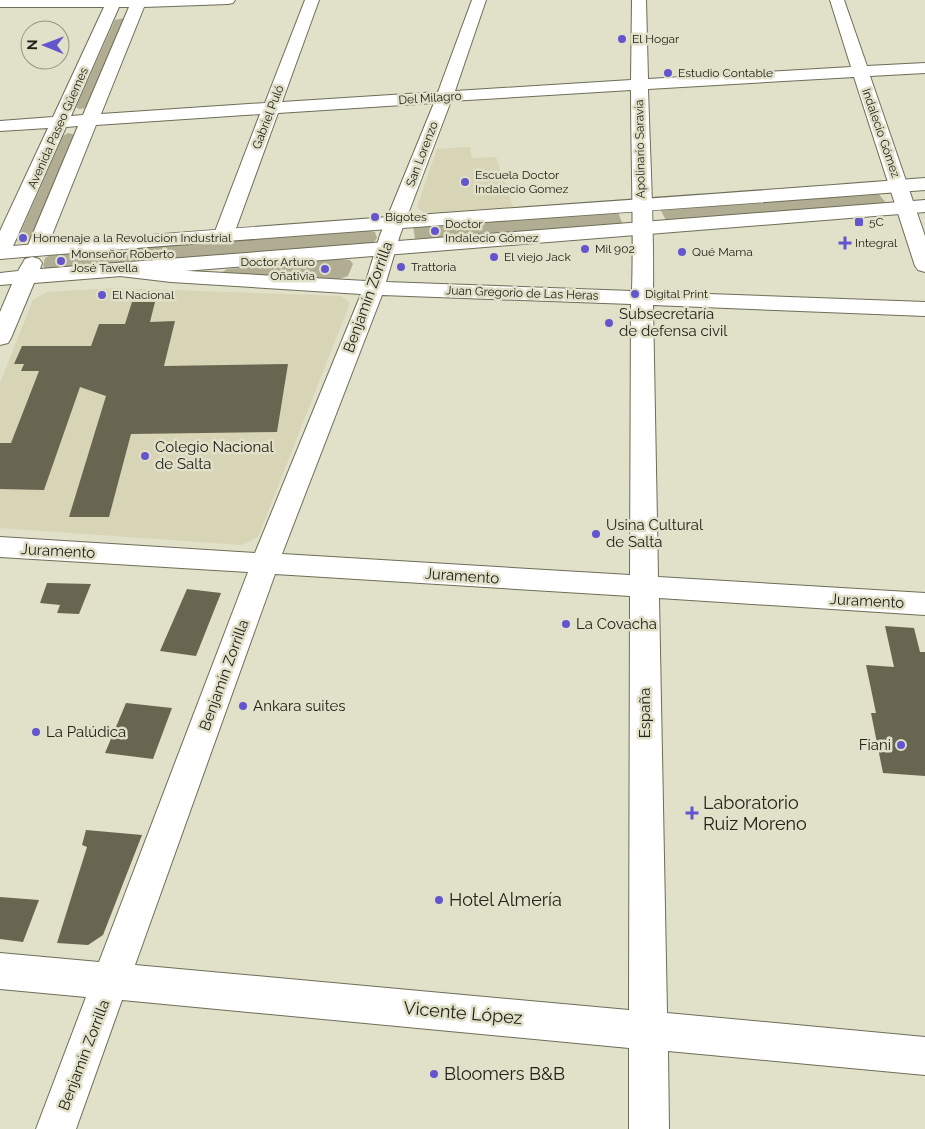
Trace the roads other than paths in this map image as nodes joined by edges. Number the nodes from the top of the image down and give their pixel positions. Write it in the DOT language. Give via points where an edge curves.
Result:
graph roads {
  1 [pos="228,0"];
  2 [pos="312,0"];
  3 [pos="479,0"];
  4 [pos="639,0"];
  5 [pos="837,0"];
  6 [pos="114,2"];
  7 [pos="138,2"];
  8 [pos="0,3"];
  9 [pos="925,68"];
  10 [pos="860,72"];
  11 [pos="640,84"];
  12 [pos="444,98"];
  13 [pos="271,108"];
  14 [pos="91,119"];
  15 [pos="61,122"];
  16 [pos="0,126"];
  17 [pos="925,184"];
  18 [pos="898,185"];
  19 [pos="641,206"];
  20 [pos="925,206"];
  21 [pos="904,208"];
  22 [pos="396,223"];
  23 [pos="644,227"];
  24 [pos="224,234"];
  25 [pos="387,247"];
  26 [pos="36,250"];
  27 [pos="0,253"];
  28 [pos="925,266"];
  29 [pos="120,270"];
  30 [pos="26,278"];
  31 [pos="0,280"];
  32 [pos="374,288"];
  33 [pos="642,298"];
  34 [pos="925,309"];
  35 [pos="0,338"];
  36 [pos="0,547"];
  37 [pos="265,563"];
  38 [pos="644,588"];
  39 [pos="925,604"];
  40 [pos="0,971"];
  41 [pos="111,983"];
  42 [pos="648,1030"];
  43 [pos="925,1056"];
  44 [pos="56,1129"];
  45 [pos="649,1129"];
  1 -- 7 [label="street"];
  2 -- 13 [label="street, Gabriel Puló"];
  3 -- 12 [label="street, San Lorenzo"];
  4 -- 11 [label="street, Apolinario Saravia"];
  5 -- 10 [label="street, Indalecio Gómez"];
  6 -- 7 [label="street"];
  6 -- 8 [label="street"];
  6 -- 15 [label="street, Avenida Paseo Güemes"];
  7 -- 14 [label="street, Avenida Paseo Güemes"];
  9 -- 10 [label="street, Del Milagro"];
  10 -- 11 [label="street, Del Milagro"];
  10 -- 18 [label="street, Indalecio Gómez"];
  11 -- 12 [label="street, Del Milagro"];
  11 -- 19 [label="street, Apolinario Saravia"];
  12 -- 13 [label="street, Del Milagro"];
  12 -- 22 [label="street, San Lorenzo"];
  13 -- 14 [label="street, Del Milagro"];
  13 -- 24 [label="street, Gabriel Puló"];
  14 -- 15 [label="street, Del Milagro"];
  14 -- 26 [label="street, Avenida Paseo Güemes"];
  15 -- 16 [label="street, Del Milagro"];
  15 -- 27 [label="street, Avenida Paseo Güemes"];
  17 -- 18 [label="street"];
  18 -- 19 [label="street"];
  18 -- 21 [label="street, Indalecio Gómez"];
  19 -- 22 [label="street"];
  19 -- 23 [label="street, Apolinario Saravia"];
  20 -- 21 [label="street"];
  21 -- 23 [label="street"];
  21 -- 28 [label="street, Indalecio Gómez"];
  22 -- 24 [label="street"];
  22 -- 25 [label="street, Benjamín Zorrilla"];
  23 -- 25 [label="street"];
  23 -- 33 [label="street, Apolinario Saravia"];
  24 -- 26 [label="street"];
  25 -- 29 [label="street"];
  25 -- 32 [label="street, Benjamín Zorrilla"];
  26 -- 27 [label="street"];
  26 -- 30 [label="street, Avenida Paseo Güemes"];
  29 -- 30 [label="street"];
  29 -- 32 [label="street, Juan Gregorio de Las Heras"];
  30 -- 31 [label="street"];
  30 -- 35 [label="street, Avenida Paseo Güemes"];
  32 -- 33 [label="street, Juan Gregorio de Las Heras"];
  32 -- 37 [label="street, Benjamín Zorrilla"];
  33 -- 34 [label="street, Juan Gregorio de Las Heras"];
  33 -- 38 [label="street, España"];
  36 -- 37 [label="street, Juramento"];
  37 -- 38 [label="street, Juramento"];
  37 -- 41 [label="street, Benjamín Zorrilla"];
  38 -- 39 [label="street, Juramento"];
  38 -- 42 [label="street, España"];
  40 -- 41 [label="street, Vicente López"];
  41 -- 42 [label="street, Vicente López"];
  41 -- 44 [label="street, Benjamín Zorrilla"];
  42 -- 43 [label="street, Vicente López"];
  42 -- 45 [label="street, España"];
}
